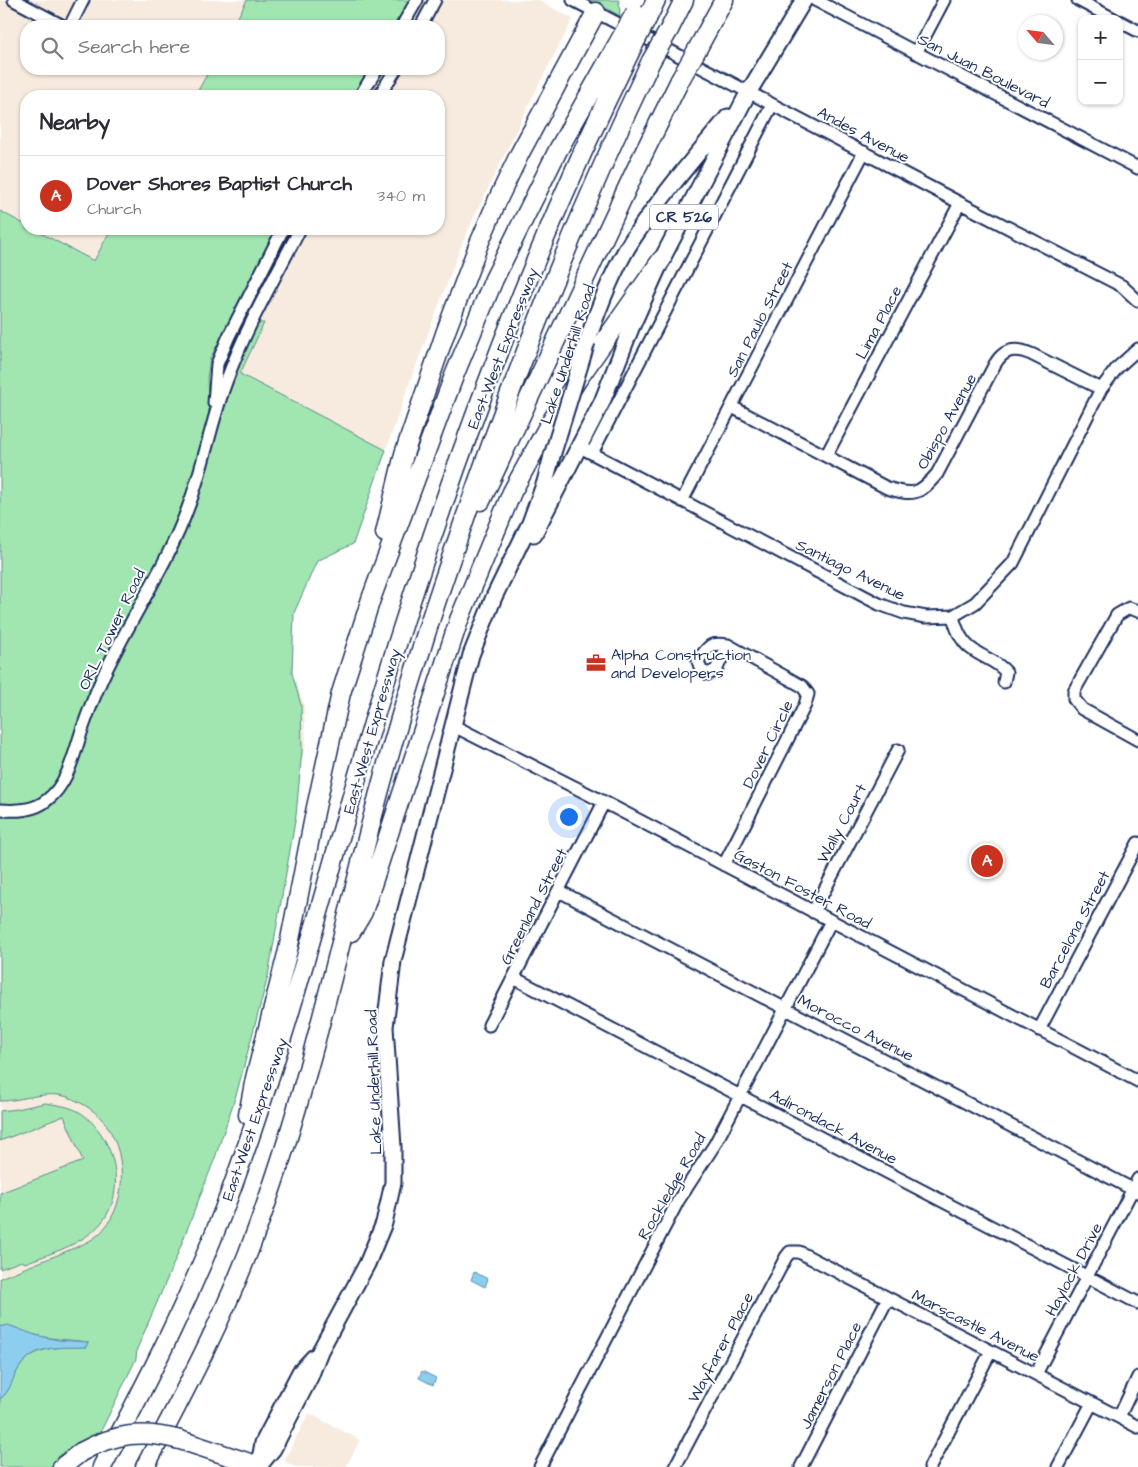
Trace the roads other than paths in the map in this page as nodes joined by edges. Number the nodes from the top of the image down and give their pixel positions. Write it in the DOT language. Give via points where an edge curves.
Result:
graph roads {
  1 [pos="14,0"];
  2 [pos="83,0"];
  3 [pos="417,0"];
  4 [pos="435,0"];
  5 [pos="573,0"];
  6 [pos="656,0"];
  7 [pos="684,0"];
  8 [pos="724,0"];
  9 [pos="804,0"];
  10 [pos="815,0"];
  11 [pos="944,0"];
  12 [pos="1078,0"];
  13 [pos="642,11"];
  14 [pos="596,12"];
  15 [pos="1106,15"];
  16 [pos="52,20"];
  17 [pos="73,20"];
  18 [pos="405,20"];
  19 [pos="423,20"];
  20 [pos="1123,24"];
  21 [pos="1138,31"];
  22 [pos="623,50"];
  23 [pos="916,53"];
  24 [pos="373,75"];
  25 [pos="392,75"];
  26 [pos="364,90"];
  27 [pos="383,90"];
  28 [pos="748,93"];
  29 [pos="772,105"];
  30 [pos="864,152"];
  31 [pos="1138,168"];
  32 [pos="960,203"];
  33 [pos="280,235"];
  34 [pos="297,235"];
  35 [pos="662,259"];
  36 [pos="1138,301"];
  37 [pos="245,303"];
  38 [pos="258,310"];
  39 [pos="1138,349"];
  40 [pos="1101,389"];
  41 [pos="732,407"];
  42 [pos="213,423"];
  43 [pos="586,450"];
  44 [pos="826,456"];
  45 [pos="682,501"];
  46 [pos="455,547"];
  47 [pos="371,599"];
  48 [pos="1138,611"];
  49 [pos="953,616"];
  50 [pos="728,644"];
  51 [pos="471,655"];
  52 [pos="1004,682"];
  53 [pos="452,725"];
  54 [pos="1138,740"];
  55 [pos="898,750"];
  56 [pos="604,802"];
  57 [pos="0,810"];
  58 [pos="1138,843"];
  59 [pos="724,865"];
  60 [pos="559,891"];
  61 [pos="813,912"];
  62 [pos="830,921"];
  63 [pos="340,952"];
  64 [pos="514,978"];
  65 [pos="785,1008"];
  66 [pos="489,1025"];
  67 [pos="1039,1030"];
  68 [pos="1138,1081"];
  69 [pos="740,1095"];
  70 [pos="233,1187"];
  71 [pos="1136,1187"];
  72 [pos="799,1252"];
  73 [pos="1087,1276"];
  74 [pos="888,1298"];
  75 [pos="1138,1303"];
  76 [pos="991,1351"];
  77 [pos="1036,1374"];
  78 [pos="1138,1377"];
  79 [pos="1092,1403"];
  80 [pos="1119,1417"];
  81 [pos="1138,1427"];
  82 [pos="260,1466"];
  83 [pos="62,1467"];
  84 [pos="102,1467"];
  85 [pos="145,1467"];
  86 [pos="540,1467"];
  87 [pos="675,1467"];
  88 [pos="801,1467"];
  89 [pos="930,1467"];
  90 [pos="1058,1467"];
  1 -- 16 [label="street"];
  2 -- 17 [label="street"];
  3 -- 18 [label="street"];
  4 -- 19 [label="street"];
  5 -- 14 [label="street, Andes Avenue"];
  6 -- 13 [label="highway"];
  7 -- 46 [label="highway, East-West Expressway, bridge" via="651,61 598,175 530,340"];
  8 -- 46 [label="highway, bridge" via="637,167 480,503"];
  9 -- 28 [label="main road, Lake Underhill Road / CR 526"];
  10 -- 23 [label="street, San Juan Boulevard"];
  11 -- 23 [label="street"];
  12 -- 15 [label="street"];
  13 -- 22 [label="highway, bridge"];
  14 -- 28 [label="street, Andes Avenue"];
  14 -- 47 [label="highway" via="520,153 478,246 404,454"];
  20 -- 21 [label="street"];
  22 -- 47 [label="highway" via="558,150 494,279 454,376"];
  22 -- 70 [label="highway, East-West Expressway" via="476,414 444,503 384,686 296,993"];
  23 -- 31 [label="street, San Juan Boulevard"];
  24 -- 26 [label="street"];
  25 -- 27 [label="street"];
  28 -- 29 [label="street, Andes Avenue"];
  28 -- 35 [label="main road, Lake Underhill Road / CR 526"];
  28 -- 51 [label="main road, Lake Underhill Road / CR 526, bridge" via="632,239 608,285 586,342 530,523 494,597"];
  29 -- 30 [label="street, Andes Avenue"];
  29 -- 43 [label="street, Lake Underhill Road"];
  30 -- 32 [label="street, Andes Avenue"];
  30 -- 41 [label="street, San Paulo Street"];
  32 -- 36 [label="street, Andes Avenue" via="1122,286"];
  32 -- 44 [label="street, Lima Place"];
  33 -- 37 [label="street, ORL Tower Road"];
  34 -- 38 [label="street, ORL Tower Road"];
  35 -- 43 [label="main road, Lake Underhill Road / CR 526" via="631,328"];
  35 -- 63 [label="highway" via="578,379 512,492 459,620 363,912"];
  37 -- 38 [label="street"];
  37 -- 42 [label="street, ORL Tower Road" via="217,364"];
  38 -- 42 [label="street, ORL Tower Road" via="229,372"];
  39 -- 40 [label="street, Santiago Avenue" via="1117,368"];
  40 -- 44 [label="street, Obispo Avenue" via="1031,354 1011,350 1000,355 937,474 926,487 917,492 902,493 886,488"];
  40 -- 49 [label="street, Santiago Avenue" via="1013,563 975,603"];
  41 -- 44 [label="street, Obispo Avenue"];
  41 -- 45 [label="street, San Paulo Street"];
  42 -- 57 [label="street, ORL Tower Road" via="189,505 110,662 69,769 47,800 18,811"];
  43 -- 45 [label="street, Santiago Avenue"];
  43 -- 51 [label="main road, Lake Underhill Road / CR 526"];
  45 -- 49 [label="street, Santiago Avenue" via="879,604 926,617"];
  46 -- 63 [label="highway, East-West Expressway" via="421,647 390,755"];
  47 -- 70 [label="highway" via="341,693 288,950 255,1078"];
  48 -- 54 [label="street" via="1129,608 1117,615 1074,691 1074,699 1082,709"];
  49 -- 52 [label="street" via="957,630 972,650 1000,664 1006,672"];
  50 -- 59 [label="street, Dover Circle" via="802,686 808,694"];
  51 -- 53 [label="main road, Lake Underhill Road / CR 526"];
  53 -- 56 [label="street, Gaston Foster Road"];
  53 -- 82 [label="main road, Lake Underhill Road / CR 526" via="393,962 385,1027 393,1183 384,1223 310,1377 273,1449"];
  55 -- 61 [label="street, Wally Court"];
  56 -- 59 [label="street, Gaston Foster Road"];
  56 -- 60 [label="street, Greenland Street"];
  58 -- 67 [label="street, Barcelona Street"];
  59 -- 61 [label="street, Gaston Foster Road"];
  60 -- 64 [label="street, Greenland Street"];
  60 -- 65 [label="street, Morocco Avenue"];
  61 -- 62 [label="street, Gaston Foster Road"];
  62 -- 65 [label="street, Rockledge Road"];
  62 -- 67 [label="street, Gaston Foster Road"];
  63 -- 85 [label="highway, East-West Expressway" via="301,1094 258,1229 215,1330"];
  64 -- 66 [label="street, Greenland Street"];
  64 -- 69 [label="street, Adirondack Avenue"];
  65 -- 69 [label="street, Rockledge Road"];
  65 -- 71 [label="street, Morocco Avenue"];
  67 -- 68 [label="street, Gaston Foster Road"];
  69 -- 73 [label="street, Adirondack Avenue"];
  69 -- 86 [label="street, Rockledge Road" via="715,1144 678,1201"];
  70 -- 84 [label="highway, East-West Expressway" via="182,1310"];
  71 -- 73 [label="street, Haylock Drive"];
  72 -- 74 [label="street, Marscastle Avenue"];
  72 -- 87 [label="street, Wayfarer Place" via="790,1252 786,1257"];
  73 -- 75 [label="street, Adirondack Avenue"];
  73 -- 77 [label="street, Haylock Drive"];
  74 -- 76 [label="street, Marscastle Avenue"];
  74 -- 88 [label="street, Jamerson Place"];
  76 -- 77 [label="street, Marscastle Avenue"];
  76 -- 89 [label="street"];
  77 -- 79 [label="street, Marscastle Avenue"];
  78 -- 80 [label="street"];
  79 -- 80 [label="street, Marscastle Avenue"];
  79 -- 90 [label="street"];
  80 -- 81 [label="street, Marscastle Avenue"];
  82 -- 83 [label="highway, bridge" via="154,1434 109,1438 81,1452"];
}
